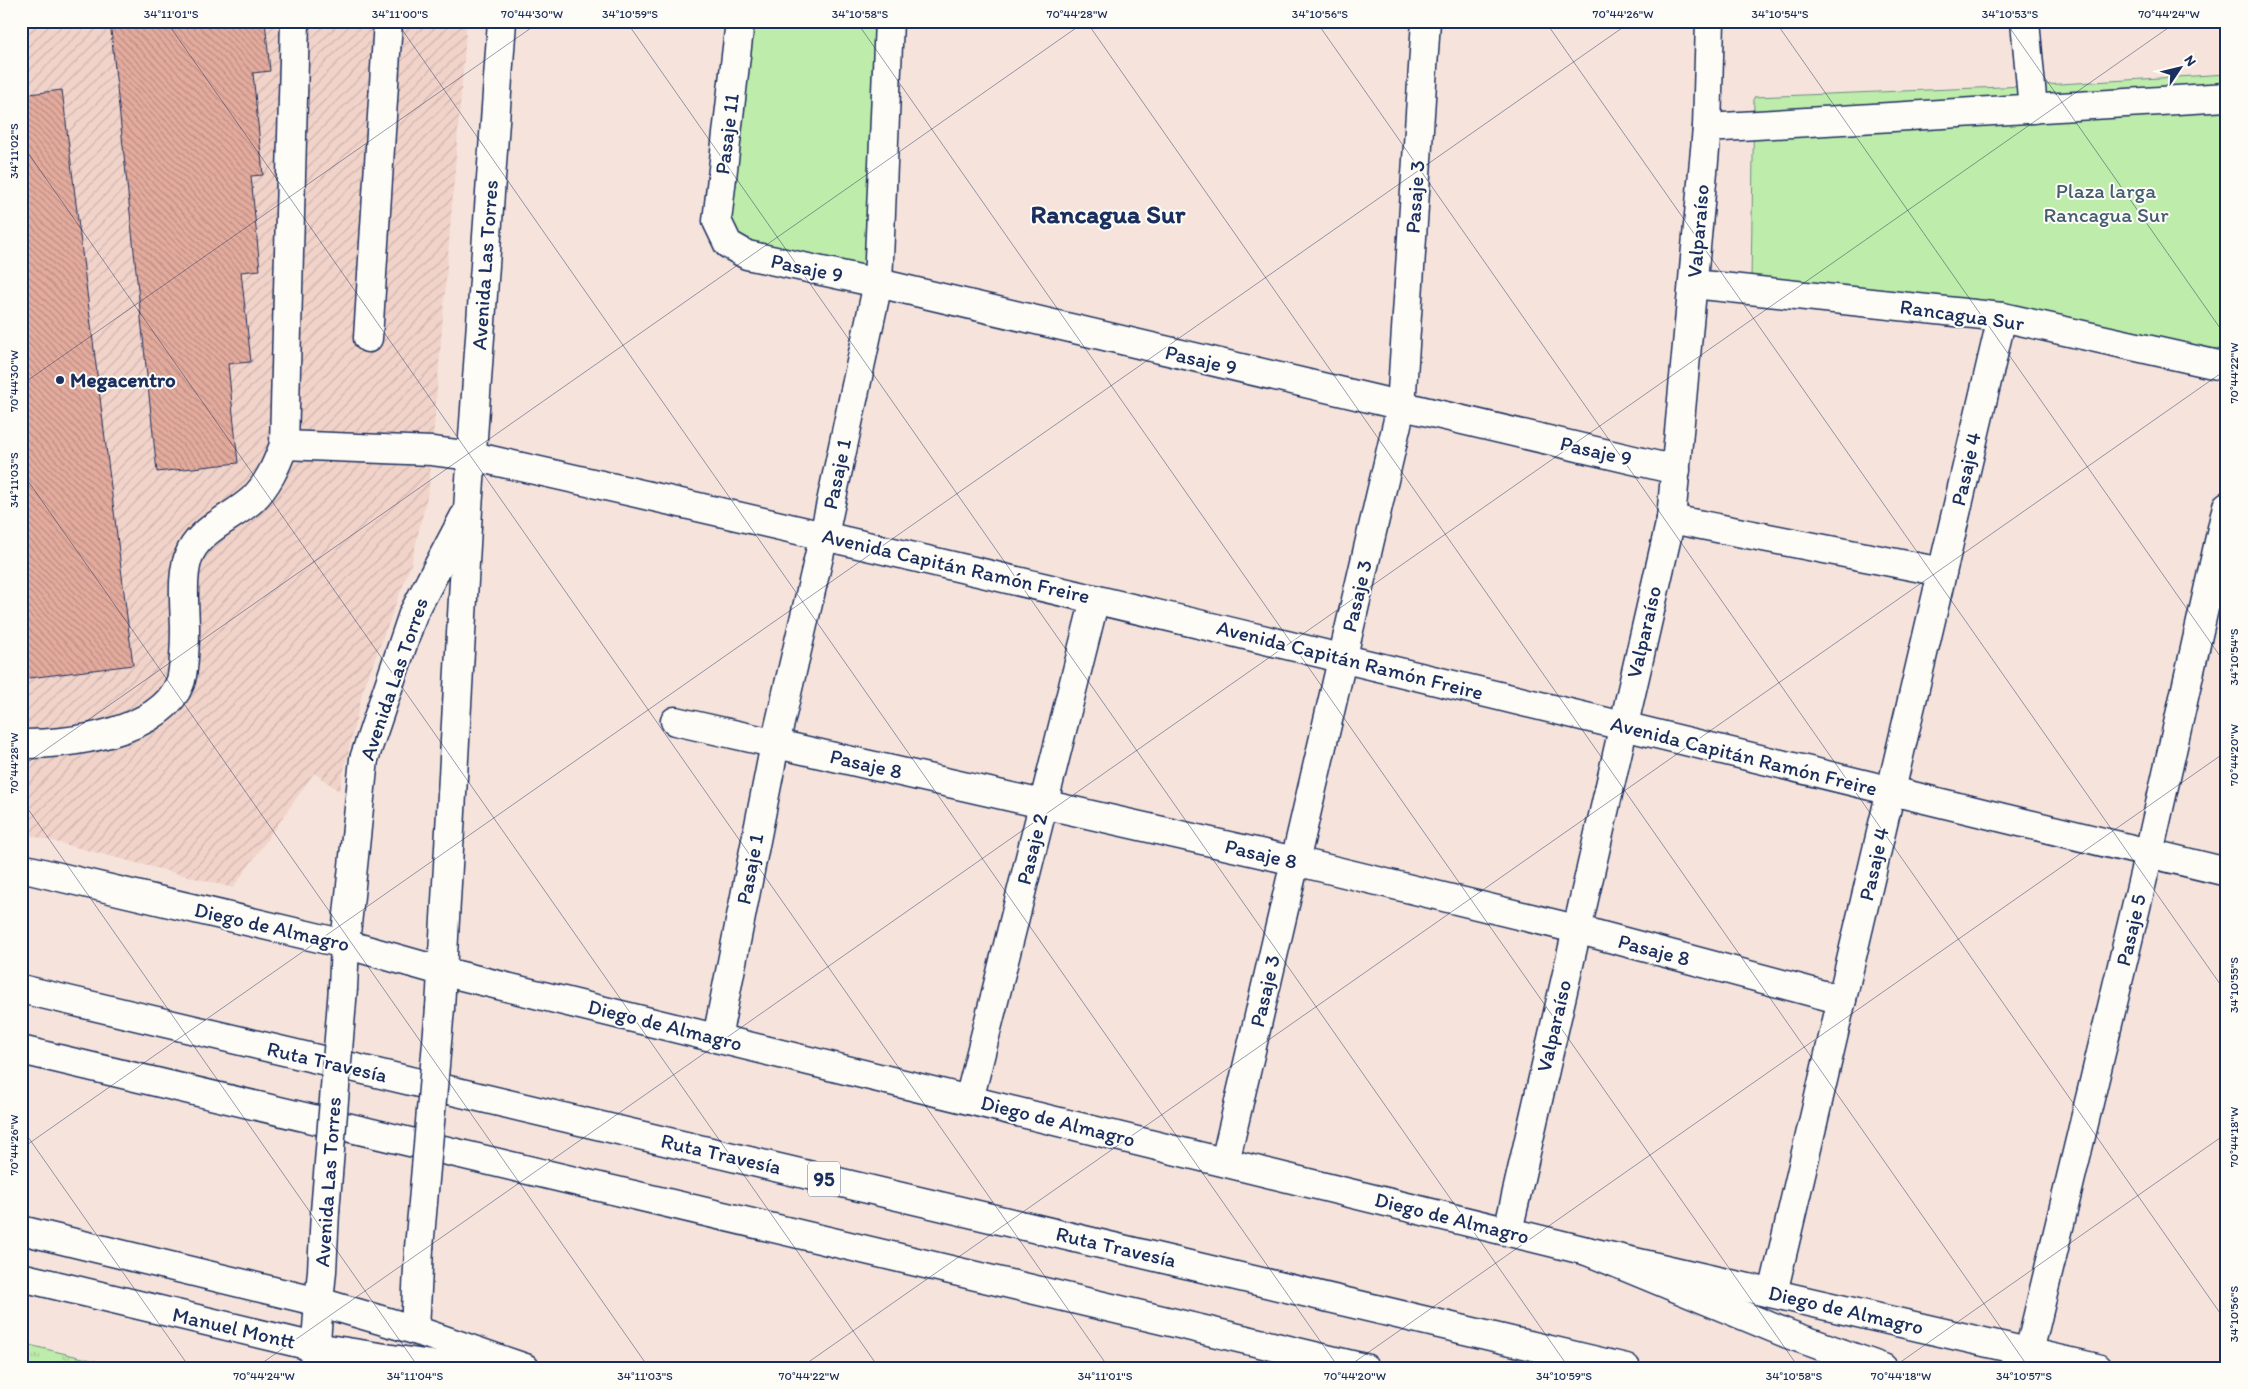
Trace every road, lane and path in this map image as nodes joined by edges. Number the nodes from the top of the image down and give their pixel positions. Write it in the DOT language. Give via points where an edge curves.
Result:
graph roads {
  1 [pos="295,21"];
  2 [pos="388,21"];
  3 [pos="502,21"];
  4 [pos="740,21"];
  5 [pos="890,21"];
  6 [pos="1426,21"];
  7 [pos="1710,21"];
  8 [pos="2025,21"];
  9 [pos="2227,97"];
  10 [pos="2033,109"];
  11 [pos="1707,128"];
  12 [pos="728,244"];
  13 [pos="878,284"];
  14 [pos="1693,284"];
  15 [pos="2002,317"];
  16 [pos="368,338"];
  17 [pos="2227,367"];
  18 [pos="1402,407"];
  19 [pos="284,445"];
  20 [pos="472,456"];
  21 [pos="1676,470"];
  22 [pos="2227,506"];
  23 [pos="468,509"];
  24 [pos="1671,519"];
  25 [pos="824,535"];
  26 [pos="1942,572"];
  27 [pos="1095,599"];
  28 [pos="1342,657"];
  29 [pos="675,721"];
  30 [pos="1622,727"];
  31 [pos="21,744"];
  32 [pos="775,744"];
  33 [pos="1891,792"];
  34 [pos="1043,803"];
  35 [pos="2149,853"];
  36 [pos="1295,861"];
  37 [pos="21,868"];
  38 [pos="2227,872"];
  39 [pos="1576,930"];
  40 [pos="345,944"];
  41 [pos="441,971"];
  42 [pos="21,989"];
  43 [pos="1842,1000"];
  44 [pos="717,1038"];
  45 [pos="21,1050"];
  46 [pos="969,1100"];
  47 [pos="1225,1162"];
  48 [pos="21,1230"];
  49 [pos="1508,1231"];
  50 [pos="1587,1251"];
  51 [pos="21,1278"];
  52 [pos="1773,1293"];
  53 [pos="319,1302"];
  54 [pos="415,1330"];
  55 [pos="2029,1352"];
  56 [pos="315,1358"];
  57 [pos="414,1366"];
  58 [pos="450,1368"];
  59 [pos="525,1368"];
  60 [pos="1365,1368"];
  61 [pos="1626,1368"];
  62 [pos="1883,1368"];
  63 [pos="2097,1368"];
  1 -- 19 [label="main road"];
  2 -- 16 [label="main road"];
  3 -- 20 [label="main road, Avenida Las Torres"];
  4 -- 12 [label="main road, Pasaje 11" via="717,222"];
  5 -- 13 [label="main road, Pasaje 1"];
  6 -- 18 [label="main road, Pasaje 3"];
  7 -- 11 [label="main road, Valparaíso"];
  8 -- 10 [label="main road"];
  9 -- 10 [label="main road"];
  10 -- 11 [label="main road"];
  11 -- 14 [label="main road, Valparaíso"];
  12 -- 13 [label="main road, Pasaje 9" via="747,255"];
  13 -- 18 [label="main road, Pasaje 9"];
  13 -- 25 [label="main road, Pasaje 1"];
  14 -- 15 [label="main road, Rancagua Sur"];
  14 -- 21 [label="main road, Valparaíso"];
  15 -- 17 [label="main road, Rancagua Sur"];
  15 -- 26 [label="main road, Pasaje 4"];
  18 -- 21 [label="main road, Pasaje 9"];
  18 -- 28 [label="main road, Pasaje 3"];
  19 -- 20 [label="main road, Avenida Capitán Ramón Freire" via="432,451"];
  19 -- 31 [label="main road" via="274,474 252,500 204,536 191,551 185,576 185,637 180,683 168,700 154,715 107,735 42,745"];
  20 -- 23 [label="main road, Avenida Las Torres"];
  20 -- 25 [label="main road, Avenida Capitán Ramón Freire"];
  21 -- 24 [label="main road, Valparaíso"];
  22 -- 35 [label="main road, Pasaje 5"];
  23 -- 40 [label="main road, Avenida Las Torres" via="414,614 364,759"];
  23 -- 41 [label="main road, Avenida Las Torres"];
  24 -- 26 [label="main road"];
  24 -- 30 [label="main road, Valparaíso"];
  25 -- 27 [label="main road, Avenida Capitán Ramón Freire"];
  25 -- 32 [label="main road, Pasaje 1"];
  26 -- 33 [label="main road, Pasaje 4"];
  27 -- 28 [label="main road, Avenida Capitán Ramón Freire"];
  27 -- 34 [label="main road, Pasaje 2"];
  28 -- 30 [label="main road, Avenida Capitán Ramón Freire"];
  28 -- 36 [label="main road, Pasaje 3"];
  29 -- 32 [label="main road, Pasaje 8"];
  30 -- 33 [label="main road, Avenida Capitán Ramón Freire"];
  30 -- 39 [label="main road, Valparaíso"];
  32 -- 34 [label="main road, Pasaje 8"];
  32 -- 44 [label="main road, Pasaje 1"];
  33 -- 35 [label="main road, Avenida Capitán Ramón Freire"];
  33 -- 43 [label="main road, Pasaje 4"];
  34 -- 36 [label="main road, Pasaje 8"];
  34 -- 46 [label="main road, Pasaje 2"];
  35 -- 38 [label="main road, Avenida Capitán Ramón Freire"];
  35 -- 55 [label="main road, Pasaje 5"];
  36 -- 39 [label="main road, Pasaje 8"];
  36 -- 47 [label="main road, Pasaje 3"];
  37 -- 40 [label="main road, Diego de Almagro"];
  39 -- 43 [label="main road, Pasaje 8"];
  39 -- 49 [label="main road, Valparaíso"];
  40 -- 41 [label="main road, Diego de Almagro"];
  40 -- 53 [label="main road, Avenida Las Torres, bridge"];
  41 -- 44 [label="main road, Diego de Almagro"];
  41 -- 54 [label="main road, Avenida Las Torres, bridge"];
  42 -- 61 [label="main road, Ruta Travesía / 95"];
  43 -- 52 [label="main road, Pasaje 4"];
  44 -- 46 [label="main road, Diego de Almagro"];
  45 -- 60 [label="main road"];
  46 -- 47 [label="main road, Diego de Almagro"];
  47 -- 49 [label="main road, Diego de Almagro"];
  48 -- 53 [label="main road"];
  49 -- 50 [label="main road, Diego de Almagro"];
  50 -- 52 [label="main road, Diego de Almagro"];
  50 -- 62 [label="main road" via="1698,1298"];
  51 -- 56 [label="main road, Manuel Montt"];
  52 -- 55 [label="main road, Diego de Almagro"];
  53 -- 54 [label="main road"];
  53 -- 56 [label="main road, Avenida Las Torres"];
  54 -- 57 [label="main road, Avenida Las Torres"];
  54 -- 59 [label="main road"];
  55 -- 63 [label="main road, Diego de Almagro"];
  56 -- 57 [label="main road, Manuel Montt"];
  57 -- 58 [label="main road, Manuel Montt"];
}
